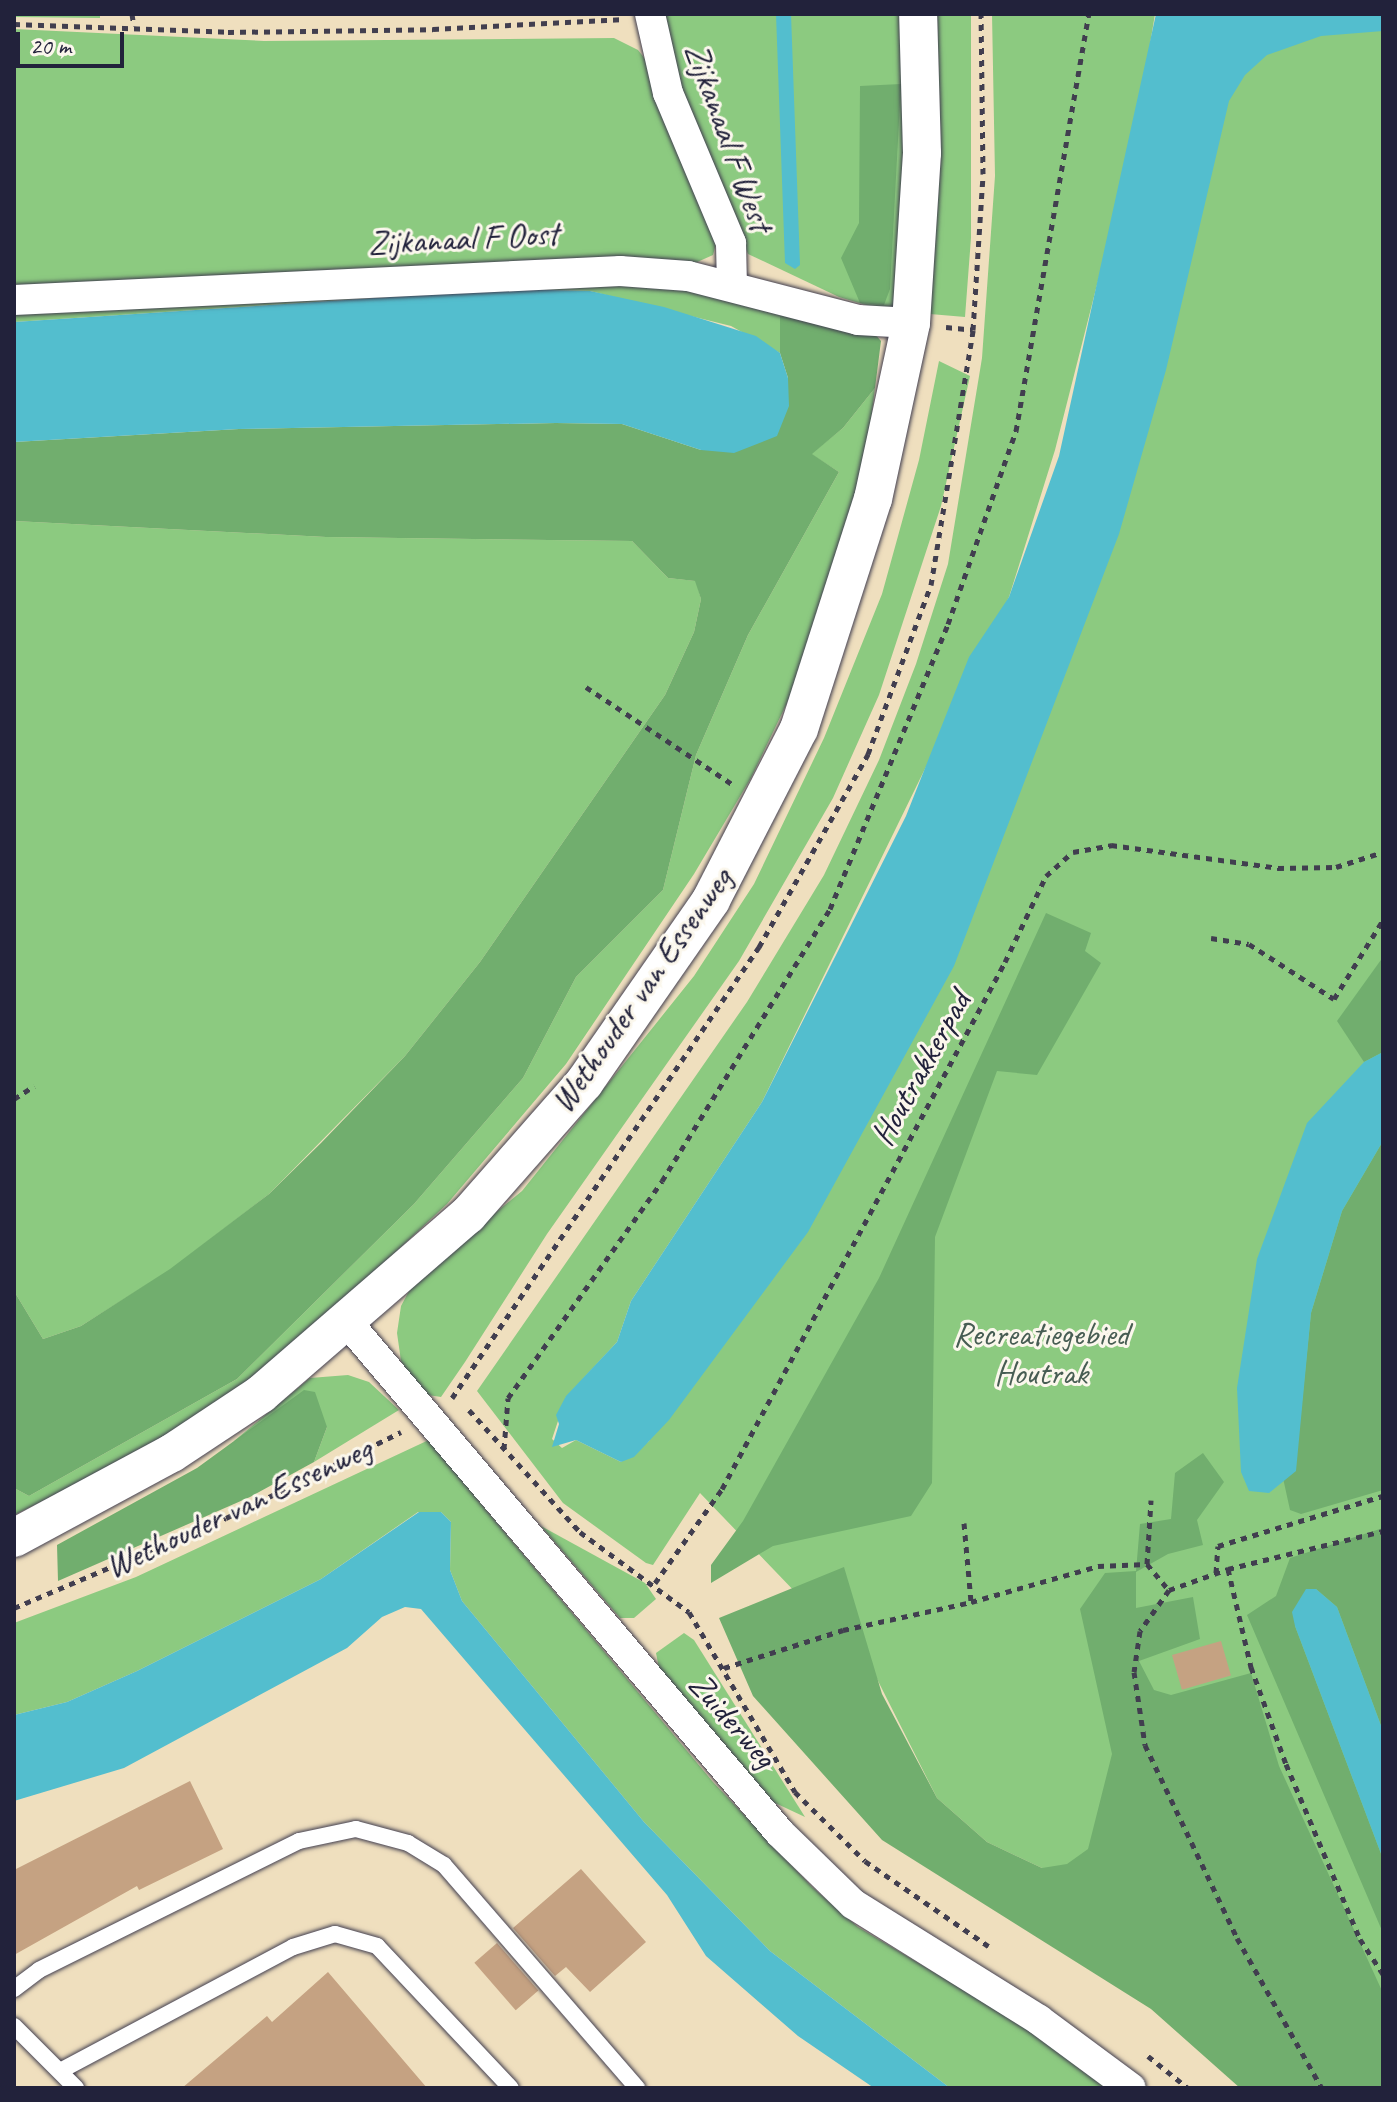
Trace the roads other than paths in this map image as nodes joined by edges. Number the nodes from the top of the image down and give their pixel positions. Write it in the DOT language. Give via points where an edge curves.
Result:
graph roads {
  1 [pos="918,14"];
  2 [pos="650,16"];
  3 [pos="732,286"];
  4 [pos="14,300"];
  5 [pos="911,323"];
  6 [pos="348,1323"];
  7 [pos="14,1538"];
  8 [pos="14,1989"];
  9 [pos="14,2026"];
  10 [pos="60,2071"];
  11 [pos="76,2088"];
  12 [pos="511,2088"];
  13 [pos="637,2088"];
  14 [pos="1131,2088"];
  1 -- 5 [label="street, Wethouder van Essenweg" via="922,153"];
  2 -- 3 [label="street, Zijkanaal F West" via="668,93 731,243"];
  3 -- 4 [label="street, Zijkanaal F Oost" via="642,272 545,270"];
  3 -- 5 [label="street, Zijkanaal F Oost" via="858,320"];
  5 -- 6 [label="street, Wethouder van Essenweg" via="873,499 799,729 711,900 584,1083 468,1215"];
  6 -- 7 [label="street, Wethouder van Essenweg" via="261,1394 172,1453"];
  6 -- 14 [label="street, Zuiderweg" via="780,1833 853,1904 1039,2020"];
  8 -- 13 [label="lane" via="39,1970 299,1841 356,1829 408,1843 444,1865"];
  9 -- 10 [label="lane"];
  10 -- 11 [label="lane"];
  10 -- 12 [label="lane" via="293,1947 335,1934 377,1946"];
}
